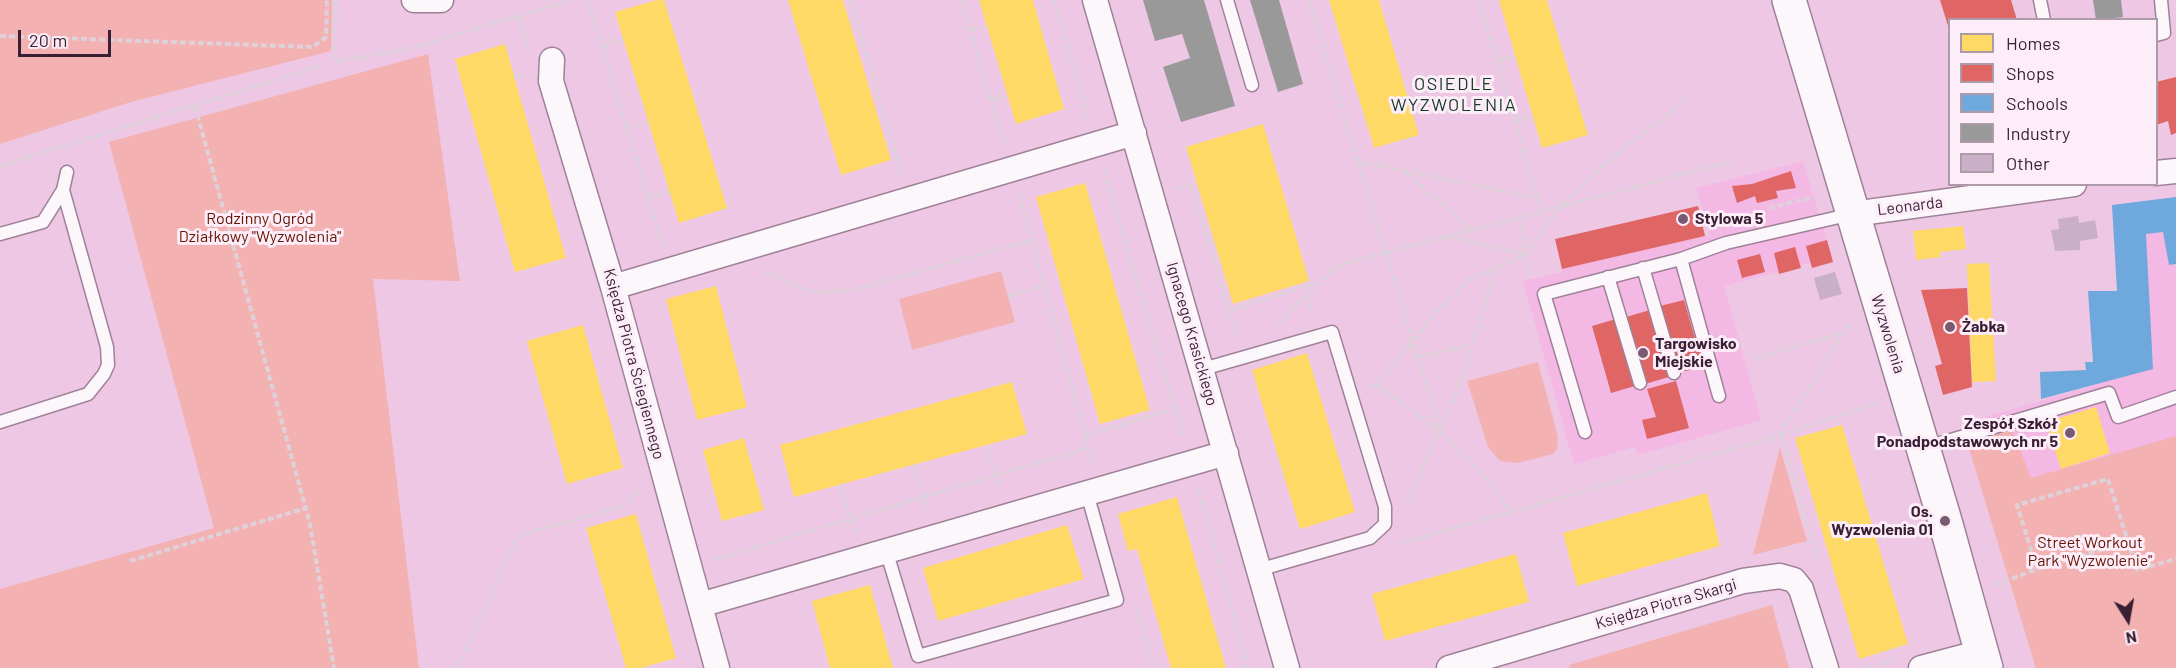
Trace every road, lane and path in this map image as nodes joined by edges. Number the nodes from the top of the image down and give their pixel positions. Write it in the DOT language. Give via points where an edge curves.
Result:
graph roads {
  1 [pos="327,0"];
  2 [pos="336,0"];
  3 [pos="414,0"];
  4 [pos="441,0"];
  5 [pos="572,0"];
  6 [pos="588,0"];
  7 [pos="850,0"];
  8 [pos="962,0"];
  9 [pos="1054,0"];
  10 [pos="1095,0"];
  11 [pos="1227,0"];
  12 [pos="1309,0"];
  13 [pos="1480,0"];
  14 [pos="1789,0"];
  15 [pos="2040,0"];
  16 [pos="2161,0"];
  17 [pos="2044,18"];
  18 [pos="987,26"];
  19 [pos="970,30"];
  20 [pos="2166,34"];
  21 [pos="0,36"];
  22 [pos="623,40"];
  23 [pos="602,46"];
  24 [pos="864,48"];
  25 [pos="858,50"];
  26 [pos="1515,56"];
  27 [pos="552,60"];
  28 [pos="1497,61"];
  29 [pos="321,66"];
  30 [pos="1252,85"];
  31 [pos="1007,96"];
  32 [pos="1686,99"];
  33 [pos="991,100"];
  34 [pos="195,106"];
  35 [pos="1533,116"];
  36 [pos="1515,121"];
  37 [pos="648,122"];
  38 [pos="627,128"];
  39 [pos="889,130"];
  40 [pos="882,131"];
  41 [pos="1134,132"];
  42 [pos="1096,142"];
  43 [pos="1009,160"];
  44 [pos="1357,161"];
  45 [pos="1730,162"];
  46 [pos="0,166"];
  47 [pos="2176,171"];
  48 [pos="67,172"];
  49 [pos="1405,172"];
  50 [pos="2158,174"];
  51 [pos="905,184"];
  52 [pos="2059,186"];
  53 [pos="63,190"];
  54 [pos="669,192"];
  55 [pos="1152,194"];
  56 [pos="1815,196"];
  57 [pos="648,198"];
  58 [pos="1538,198"];
  59 [pos="1562,204"];
  60 [pos="1541,210"];
  61 [pos="1762,210"];
  62 [pos="1853,213"];
  63 [pos="1520,217"];
  64 [pos="1472,230"];
  65 [pos="0,234"];
  66 [pos="1447,237"];
  67 [pos="1032,240"];
  68 [pos="1386,253"];
  69 [pos="723,254"];
  70 [pos="666,255"];
  71 [pos="1527,255"];
  72 [pos="1680,259"];
  73 [pos="1496,266"];
  74 [pos="1643,268"];
  75 [pos="1608,277"];
  76 [pos="1531,279"];
  77 [pos="1320,282"];
  78 [pos="613,286"];
  79 [pos="1044,286"];
  80 [pos="1306,294"];
  81 [pos="1008,296"];
  82 [pos="1230,310"];
  83 [pos="1855,318"];
  84 [pos="1843,333"];
  85 [pos="1326,334"];
  86 [pos="1412,342"];
  87 [pos="1472,345"];
  88 [pos="1249,357"];
  89 [pos="1417,357"];
  90 [pos="1756,358"];
  91 [pos="1203,369"];
  92 [pos="1674,373"];
  93 [pos="1640,384"];
  94 [pos="1377,385"];
  95 [pos="1350,393"];
  96 [pos="1719,396"];
  97 [pos="2176,397"];
  98 [pos="1887,400"];
  99 [pos="1175,409"];
  100 [pos="0,422"];
  101 [pos="1440,430"];
  102 [pos="1585,432"];
  103 [pos="1085,435"];
  104 [pos="1780,436"];
  105 [pos="987,444"];
  106 [pos="1088,448"];
  107 [pos="1923,449"];
  108 [pos="1226,453"];
  109 [pos="1191,463"];
  110 [pos="914,465"];
  111 [pos="996,476"];
  112 [pos="645,485"];
  113 [pos="840,485"];
  114 [pos="1094,491"];
  115 [pos="923,498"];
  116 [pos="306,508"];
  117 [pos="1403,513"];
  118 [pos="1512,513"];
  119 [pos="1007,515"];
  120 [pos="851,519"];
  121 [pos="1375,534"];
  122 [pos="935,536"];
  123 [pos="2128,542"];
  124 [pos="886,550"];
  125 [pos="863,557"];
  126 [pos="2176,559"];
  127 [pos="130,561"];
  128 [pos="690,567"];
  129 [pos="1820,567"];
  130 [pos="2037,569"];
  131 [pos="1258,570"];
  132 [pos="1990,587"];
  133 [pos="700,605"];
  134 [pos="1983,660"];
  135 [pos="334,668"];
  136 [pos="457,668"];
  137 [pos="717,668"];
  138 [pos="1248,668"];
  139 [pos="1287,668"];
  140 [pos="1449,668"];
  141 [pos="1826,668"];
  142 [pos="1921,668"];
  1 -- 21 [label="path" via="326,37 314,47"];
  2 -- 5 [label="path" via="335,62 412,48"];
  3 -- 4 [label="street"];
  6 -- 23 [label="path"];
  7 -- 24 [label="path"];
  8 -- 19 [label="path"];
  9 -- 42 [label="path"];
  10 -- 41 [label="street, Ignacego Krasickiego"];
  11 -- 30 [label="lane"];
  12 -- 44 [label="path"];
  13 -- 28 [label="path"];
  14 -- 62 [label="street, Wyzwolenia"];
  15 -- 17 [label="lane"];
  16 -- 20 [label="lane"];
  18 -- 19 [label="path"];
  19 -- 33 [label="path"];
  22 -- 23 [label="path"];
  23 -- 38 [label="path"];
  24 -- 25 [label="path"];
  24 -- 39 [label="path"];
  26 -- 28 [label="path"];
  27 -- 78 [label="street, Księdza Piotra Ściegiennego" via="551,81"];
  28 -- 36 [label="path"];
  29 -- 34 [label="path"];
  31 -- 33 [label="path"];
  32 -- 59 [label="path"];
  33 -- 43 [label="path"];
  34 -- 46 [label="path"];
  34 -- 116 [label="path"];
  35 -- 36 [label="path"];
  36 -- 58 [label="path"];
  37 -- 38 [label="path"];
  38 -- 57 [label="path"];
  39 -- 40 [label="path"];
  39 -- 51 [label="path"];
  41 -- 42 [label="street"];
  41 -- 55 [label="street, Ignacego Krasickiego"];
  42 -- 43 [label="street"];
  42 -- 99 [label="path"];
  43 -- 67 [label="path"];
  43 -- 69 [label="street"];
  44 -- 49 [label="path"];
  44 -- 68 [label="path"];
  45 -- 59 [label="path"];
  47 -- 50 [label="street"];
  48 -- 53 [label="lane"];
  49 -- 58 [label="path"];
  49 -- 64 [label="path"];
  52 -- 62 [label="street, Leonarda"];
  53 -- 65 [label="lane" via="43,222"];
  53 -- 100 [label="lane" via="108,365 88,394"];
  54 -- 57 [label="path"];
  55 -- 82 [label="path" via="1191,185"];
  55 -- 91 [label="street, Ignacego Krasickiego"];
  56 -- 61 [label="path"];
  57 -- 70 [label="path"];
  58 -- 60 [label="path"];
  59 -- 60 [label="path"];
  59 -- 71 [label="path"];
  60 -- 63 [label="path"];
  62 -- 72 [label="lane" via="1726,243"];
  62 -- 107 [label="street, Wyzwolenia"];
  63 -- 64 [label="path"];
  63 -- 71 [label="path"];
  64 -- 66 [label="path"];
  66 -- 68 [label="path"];
  66 -- 71 [label="path"];
  67 -- 69 [label="path" via="855,290 811,292"];
  67 -- 79 [label="path"];
  68 -- 77 [label="path" via="1339,266"];
  68 -- 86 [label="path"];
  69 -- 78 [label="street"];
  71 -- 73 [label="path"];
  71 -- 76 [label="path"];
  72 -- 74 [label="lane"];
  72 -- 96 [label="lane"];
  73 -- 86 [label="path" via="1472,278"];
  73 -- 87 [label="path"];
  74 -- 75 [label="lane"];
  74 -- 92 [label="lane"];
  75 -- 93 [label="lane"];
  75 -- 102 [label="lane" via="1544,294"];
  77 -- 80 [label="path"];
  77 -- 82 [label="path"];
  78 -- 128 [label="street, Księdza Piotra Ściegiennego"];
  79 -- 81 [label="path"];
  79 -- 103 [label="path"];
  80 -- 85 [label="path"];
  80 -- 88 [label="path"];
  82 -- 88 [label="path"];
  83 -- 84 [label="path"];
  84 -- 90 [label="path"];
  84 -- 104 [label="path"];
  85 -- 88 [label="lane"];
  85 -- 95 [label="lane"];
  86 -- 89 [label="path"];
  86 -- 94 [label="path"];
  87 -- 89 [label="path"];
  87 -- 101 [label="path"];
  88 -- 91 [label="lane"];
  89 -- 101 [label="path"];
  91 -- 108 [label="street, Ignacego Krasickiego"];
  94 -- 95 [label="path"];
  94 -- 101 [label="path"];
  95 -- 121 [label="lane" via="1384,507 1384,524"];
  97 -- 107 [label="lane" via="2118,417 2109,393"];
  98 -- 104 [label="path"];
  99 -- 103 [label="path"];
  99 -- 109 [label="path"];
  101 -- 117 [label="path"];
  101 -- 118 [label="path" via="1494,486"];
  103 -- 106 [label="path"];
  104 -- 118 [label="path"];
  104 -- 129 [label="path"];
  105 -- 111 [label="path"];
  106 -- 111 [label="path"];
  106 -- 114 [label="path"];
  107 -- 134 [label="street, Wyzwolenia"];
  108 -- 109 [label="street"];
  108 -- 131 [label="street, Ignacego Krasickiego"];
  109 -- 114 [label="street"];
  109 -- 138 [label="path"];
  110 -- 115 [label="path"];
  111 -- 115 [label="path"];
  111 -- 119 [label="path"];
  112 -- 136 [label="path" via="622,507 524,534 514,545"];
  113 -- 120 [label="path"];
  114 -- 119 [label="street"];
  114 -- 124 [label="lane" via="1117,600 918,656"];
  115 -- 120 [label="path"];
  115 -- 122 [label="path"];
  116 -- 127 [label="path"];
  116 -- 135 [label="path"];
  118 -- 121 [label="path" via="1404,543 1389,544"];
  119 -- 122 [label="street"];
  120 -- 125 [label="path"];
  120 -- 128 [label="path"];
  121 -- 131 [label="lane"];
  122 -- 124 [label="street"];
  123 -- 126 [label="path" via="2138,570"];
  123 -- 130 [label="path"];
  123 -- 130 [label="path" via="2108,478 2040,498 2017,505"];
  124 -- 125 [label="street"];
  125 -- 133 [label="street"];
  128 -- 133 [label="street, Księdza Piotra Ściegiennego"];
  130 -- 132 [label="path"];
  131 -- 139 [label="street, Ignacego Krasickiego"];
  133 -- 137 [label="street, Księdza Piotra Ściegiennego"];
  134 -- 142 [label="street"];
  140 -- 141 [label="street, Księdza Piotra Skargi" via="1743,581 1780,576 1794,580 1801,589"];
}
